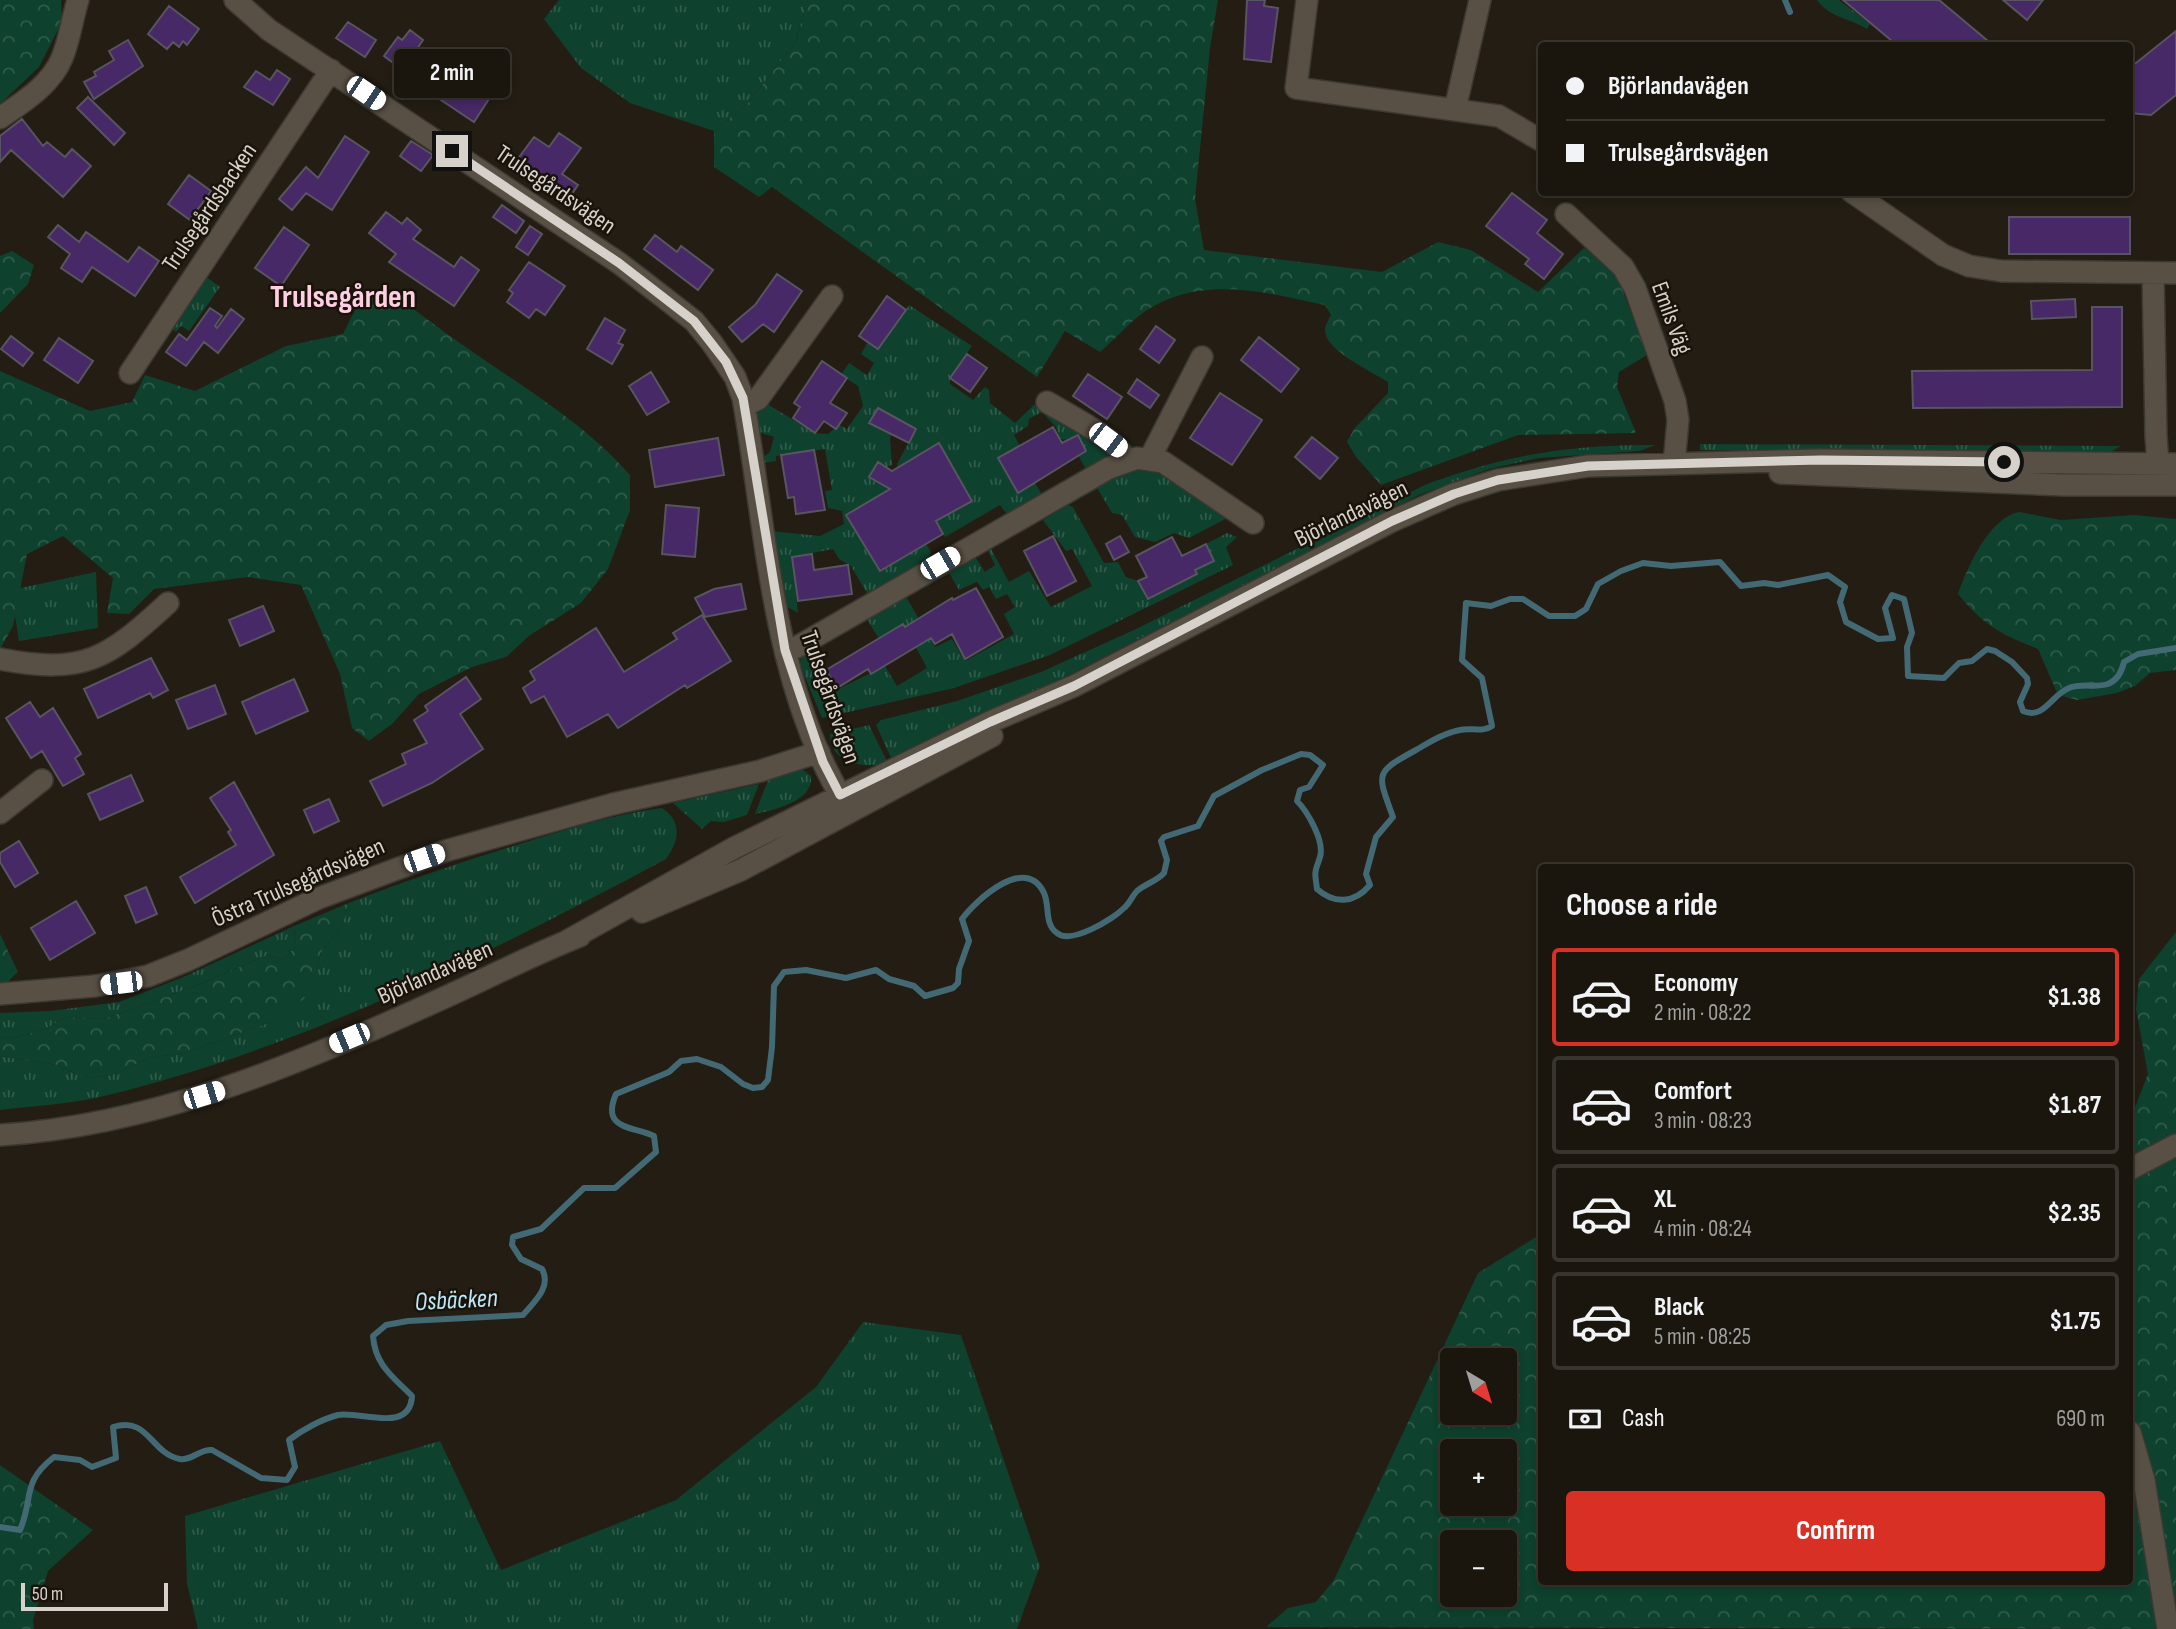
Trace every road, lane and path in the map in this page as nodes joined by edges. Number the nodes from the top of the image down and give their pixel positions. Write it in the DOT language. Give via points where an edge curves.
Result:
graph roads {
  1 [pos="78,0"];
  2 [pos="235,0"];
  3 [pos="1307,0"];
  4 [pos="1480,0"];
  5 [pos="331,70"];
  6 [pos="1455,108"];
  7 [pos="0,118"];
  8 [pos="1538,139"];
  9 [pos="1858,196"];
  10 [pos="1566,214"];
  11 [pos="2154,273"];
  12 [pos="2176,273"];
  13 [pos="832,296"];
  14 [pos="1202,357"];
  15 [pos="130,373"];
  16 [pos="1048,402"];
  17 [pos="745,406"];
  18 [pos="1150,458"];
  19 [pos="1126,460"];
  20 [pos="1674,464"];
  21 [pos="2168,474"];
  22 [pos="1254,523"];
  23 [pos="168,603"];
  24 [pos="785,650"];
  25 [pos="0,659"];
  26 [pos="819,752"];
  27 [pos="42,780"];
  28 [pos="846,804"];
  29 [pos="0,813"];
  30 [pos="0,994"];
  31 [pos="0,1135"];
  32 [pos="2176,1145"];
  33 [pos="2133,1167"];
  34 [pos="2133,1442"];
  35 [pos="2168,1629"];
  1 -- 7 [label="street" via="62,59 53,73"];
  2 -- 5 [label="street, Trulsegårdsvägen" via="269,30"];
  3 -- 6 [label="street" via="1296,88"];
  4 -- 6 [label="street"];
  5 -- 15 [label="street, Trulsegårdsbacken"];
  5 -- 17 [label="street, Trulsegårdsvägen" via="619,263 694,321 735,377"];
  6 -- 8 [label="street" via="1499,116"];
  9 -- 11 [label="street" via="1943,255 1969,265 2001,271"];
  10 -- 20 [label="street, Emils Väg" via="1623,267 1634,288 1675,401"];
  11 -- 12 [label="street"];
  11 -- 21 [label="street" via="2156,436"];
  13 -- 17 [label="street" via="758,399"];
  14 -- 18 [label="street"];
  16 -- 19 [label="street" via="1123,451"];
  17 -- 24 [label="street, Trulsegårdsvägen"];
  18 -- 19 [label="street"];
  18 -- 22 [label="street"];
  19 -- 24 [label="street"];
  20 -- 21 [label="street, Björlandavägen" via="1821,460"];
  20 -- 28 [label="street, Björlandavägen" via="1545,471 1454,494 1308,563 1074,686 990,722"];
  23 -- 25 [label="street" via="96,659 57,664"];
  24 -- 26 [label="street, Trulsegårdsvägen"];
  26 -- 28 [label="street, Trulsegårdsvägen"];
  26 -- 30 [label="street, Östra Trulsegårdsvägen" via="734,778 613,804 445,850 330,894 148,976 95,986"];
  27 -- 29 [label="street"];
  28 -- 31 [label="street, Björlandavägen" via="723,854 567,941 426,1006 222,1089 85,1125"];
  32 -- 33 [label="street"];
  34 -- 35 [label="street" via="2144,1480"];
}
